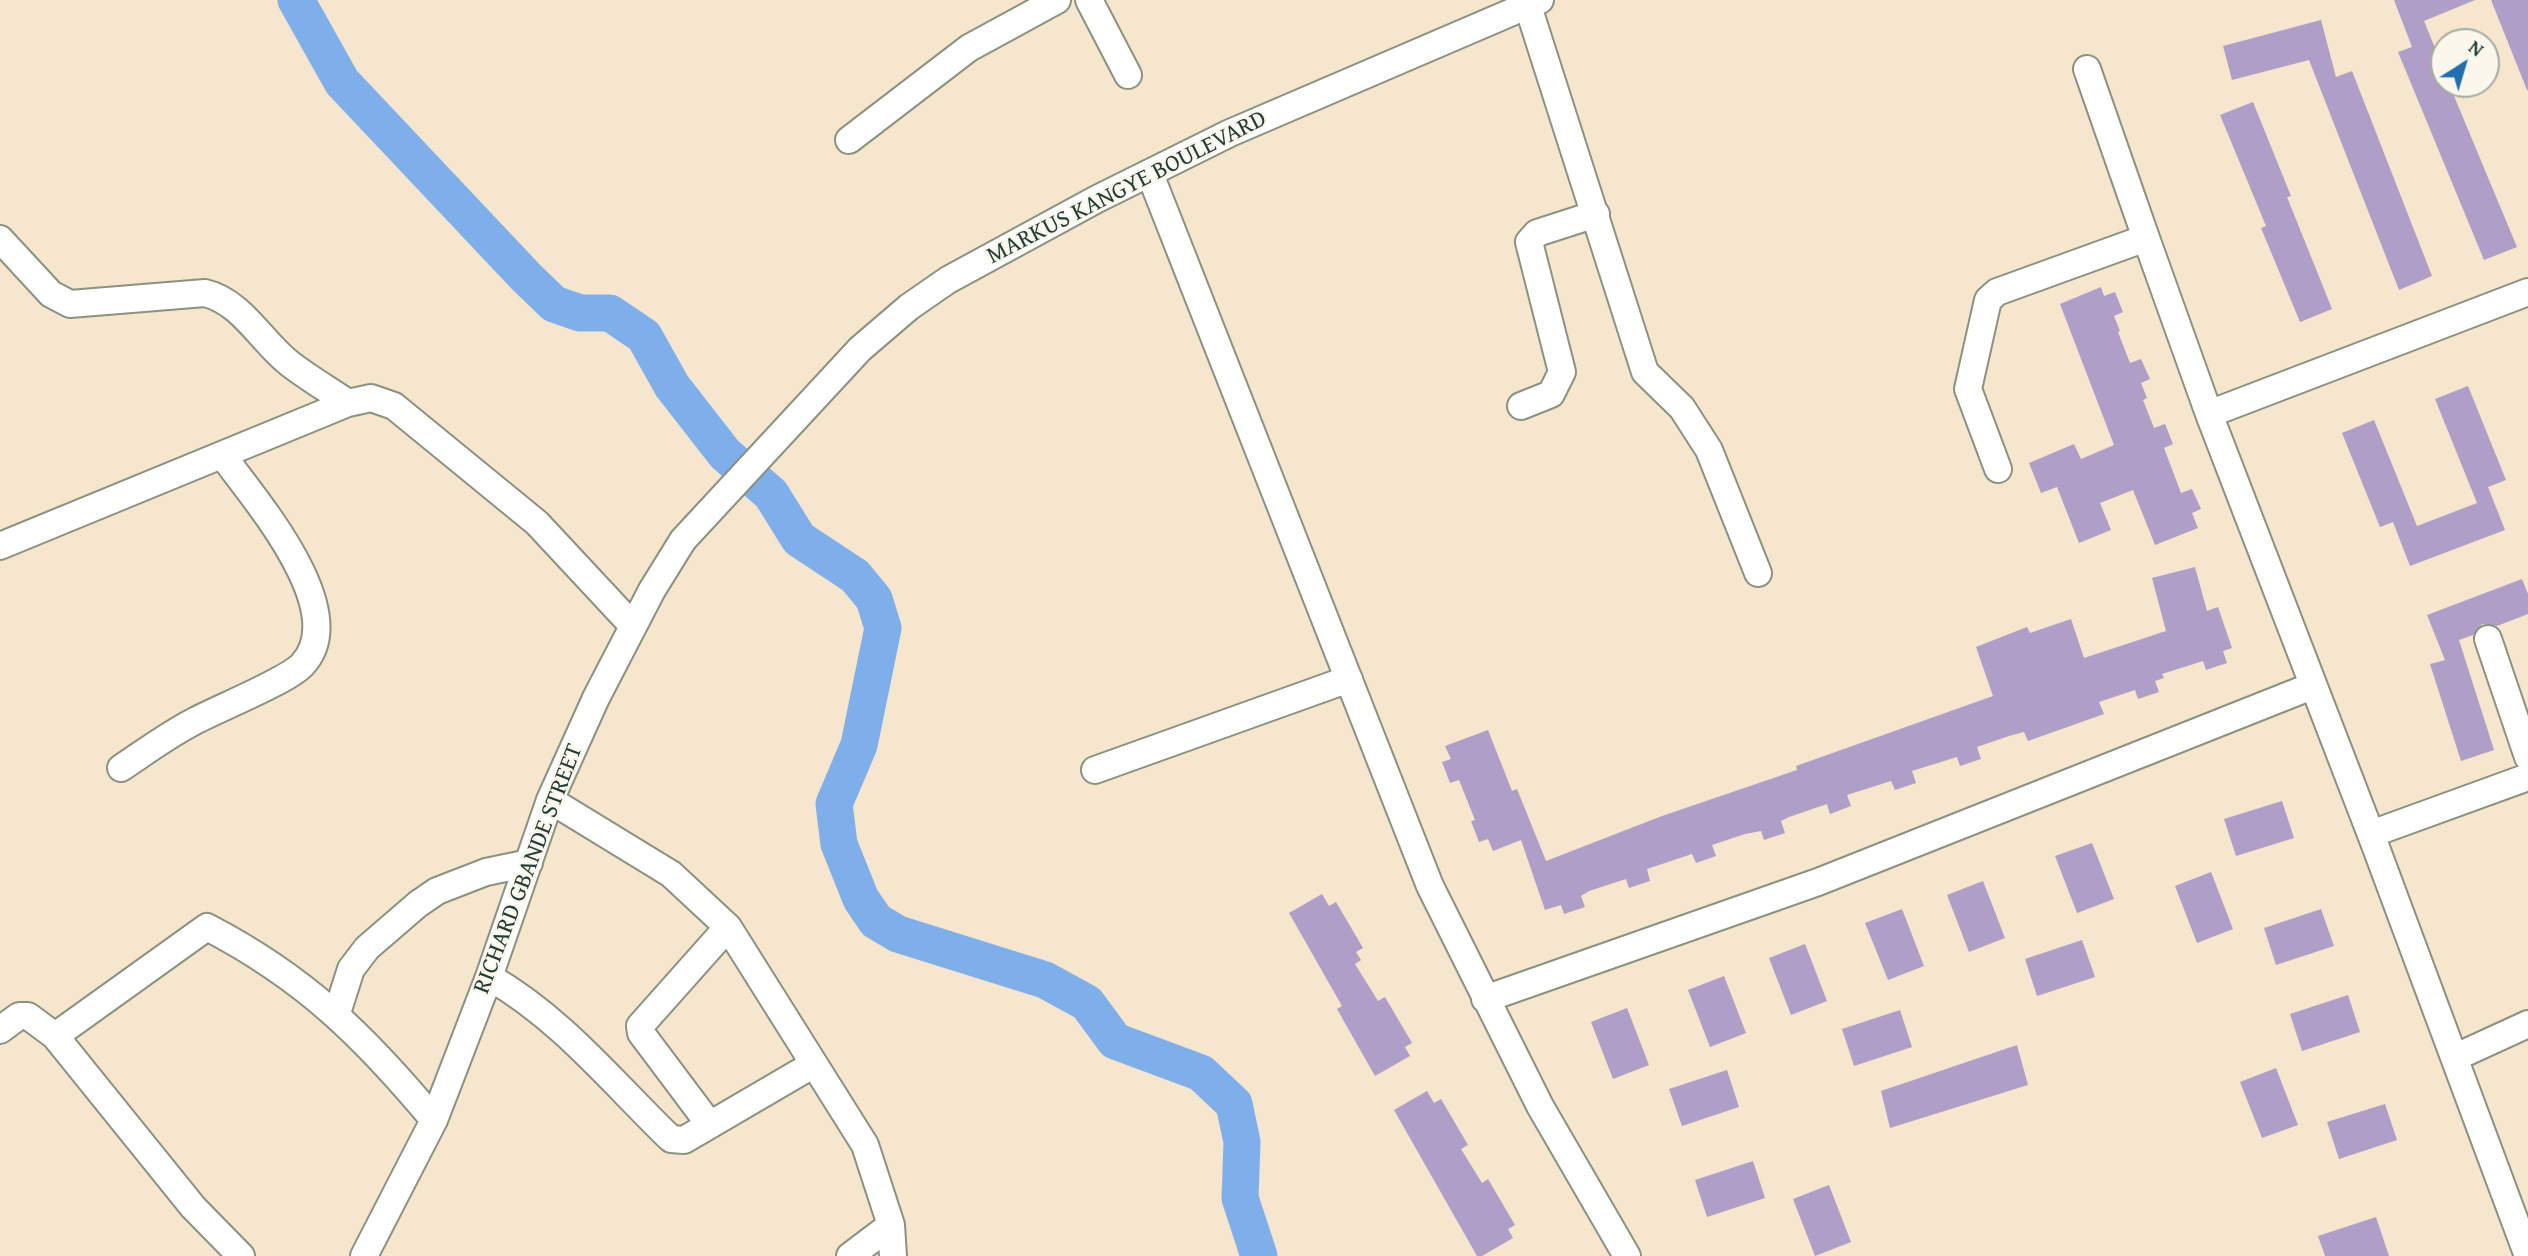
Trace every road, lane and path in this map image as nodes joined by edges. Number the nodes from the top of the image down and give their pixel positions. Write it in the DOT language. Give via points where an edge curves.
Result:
graph roads {
  1 [pos="1057,0"];
  2 [pos="1089,0"];
  3 [pos="1531,2"];
  4 [pos="2087,69"];
  5 [pos="1128,75"];
  6 [pos="849,141"];
  7 [pos="1150,174"];
  8 [pos="1596,214"];
  9 [pos="2146,238"];
  10 [pos="0,239"];
  11 [pos="2528,292"];
  12 [pos="348,403"];
  13 [pos="1521,406"];
  14 [pos="2209,414"];
  15 [pos="223,456"];
  16 [pos="1998,469"];
  17 [pos="723,498"];
  18 [pos="0,546"];
  19 [pos="1758,573"];
  20 [pos="633,626"];
  21 [pos="2488,639"];
  22 [pos="1349,679"];
  23 [pos="2312,686"];
  24 [pos="2528,757"];
  25 [pos="121,768"];
  26 [pos="1095,770"];
  27 [pos="2528,777"];
  28 [pos="550,800"];
  29 [pos="2371,834"];
  30 [pos="529,863"];
  31 [pos="727,927"];
  32 [pos="489,977"];
  33 [pos="1485,999"];
  34 [pos="337,1013"];
  35 [pos="2528,1024"];
  36 [pos="0,1030"];
  37 [pos="55,1036"];
  38 [pos="2456,1057"];
  39 [pos="814,1064"];
  40 [pos="434,1120"];
  41 [pos="710,1125"];
  42 [pos="891,1226"];
  43 [pos="241,1256"];
  44 [pos="363,1256"];
  45 [pos="850,1256"];
  46 [pos="893,1256"];
  47 [pos="1627,1256"];
  48 [pos="2528,1256"];
  1 -- 6 [label="street" via="969,48"];
  2 -- 5 [label="street"];
  3 -- 7 [label="street, MARKUS KANGYE BOULEVARD" via="1230,133"];
  3 -- 8 [label="street"];
  4 -- 9 [label="street"];
  7 -- 17 [label="street, MARKUS KANGYE BOULEVARD" via="948,280 909,307 860,349"];
  7 -- 22 [label="street"];
  8 -- 13 [label="street" via="1537,233 1529,242 1562,372 1550,394"];
  8 -- 19 [label="street" via="1645,372 1682,408 1709,450"];
  9 -- 14 [label="street"];
  9 -- 16 [label="street" via="1997,292 1988,300 1968,389"];
  10 -- 12 [label="street" via="51,294 70,304 205,293 216,296 241,313 288,362"];
  11 -- 14 [label="street"];
  12 -- 15 [label="street"];
  12 -- 20 [label="street" via="371,398 394,406 537,523"];
  14 -- 23 [label="street"];
  15 -- 18 [label="street"];
  15 -- 25 [label="street" via="307,579 317,640 302,666 191,723"];
  17 -- 20 [label="street, RICHARD GBANDE STREET" via="683,540"];
  20 -- 28 [label="street, RICHARD GBANDE STREET"];
  21 -- 24 [label="street"];
  22 -- 26 [label="street"];
  22 -- 33 [label="street" via="1430,886"];
  23 -- 29 [label="street"];
  23 -- 33 [label="street" via="1818,882"];
  27 -- 29 [label="street"];
  28 -- 30 [label="street, RICHARD GBANDE STREET"];
  28 -- 31 [label="street" via="671,874"];
  29 -- 38 [label="street"];
  30 -- 32 [label="street, RICHARD GBANDE STREET"];
  30 -- 34 [label="street" via="486,872 437,891 418,904 367,948 351,969"];
  31 -- 39 [label="street"];
  31 -- 41 [label="street" via="640,1026"];
  32 -- 40 [label="street, RICHARD GBANDE STREET"];
  32 -- 41 [label="street" via="545,1014 590,1054 671,1139 684,1140"];
  33 -- 47 [label="street" via="1540,1106"];
  34 -- 37 [label="street" via="247,948 207,927"];
  34 -- 40 [label="street"];
  35 -- 38 [label="street"];
  36 -- 37 [label="street" via="19,1016 28,1016"];
  37 -- 43 [label="street" via="193,1207"];
  38 -- 48 [label="street"];
  39 -- 41 [label="street"];
  39 -- 42 [label="street" via="865,1145"];
  40 -- 44 [label="street, RICHARD GBANDE STREET"];
  42 -- 45 [label="street"];
  42 -- 46 [label="street"];
}
